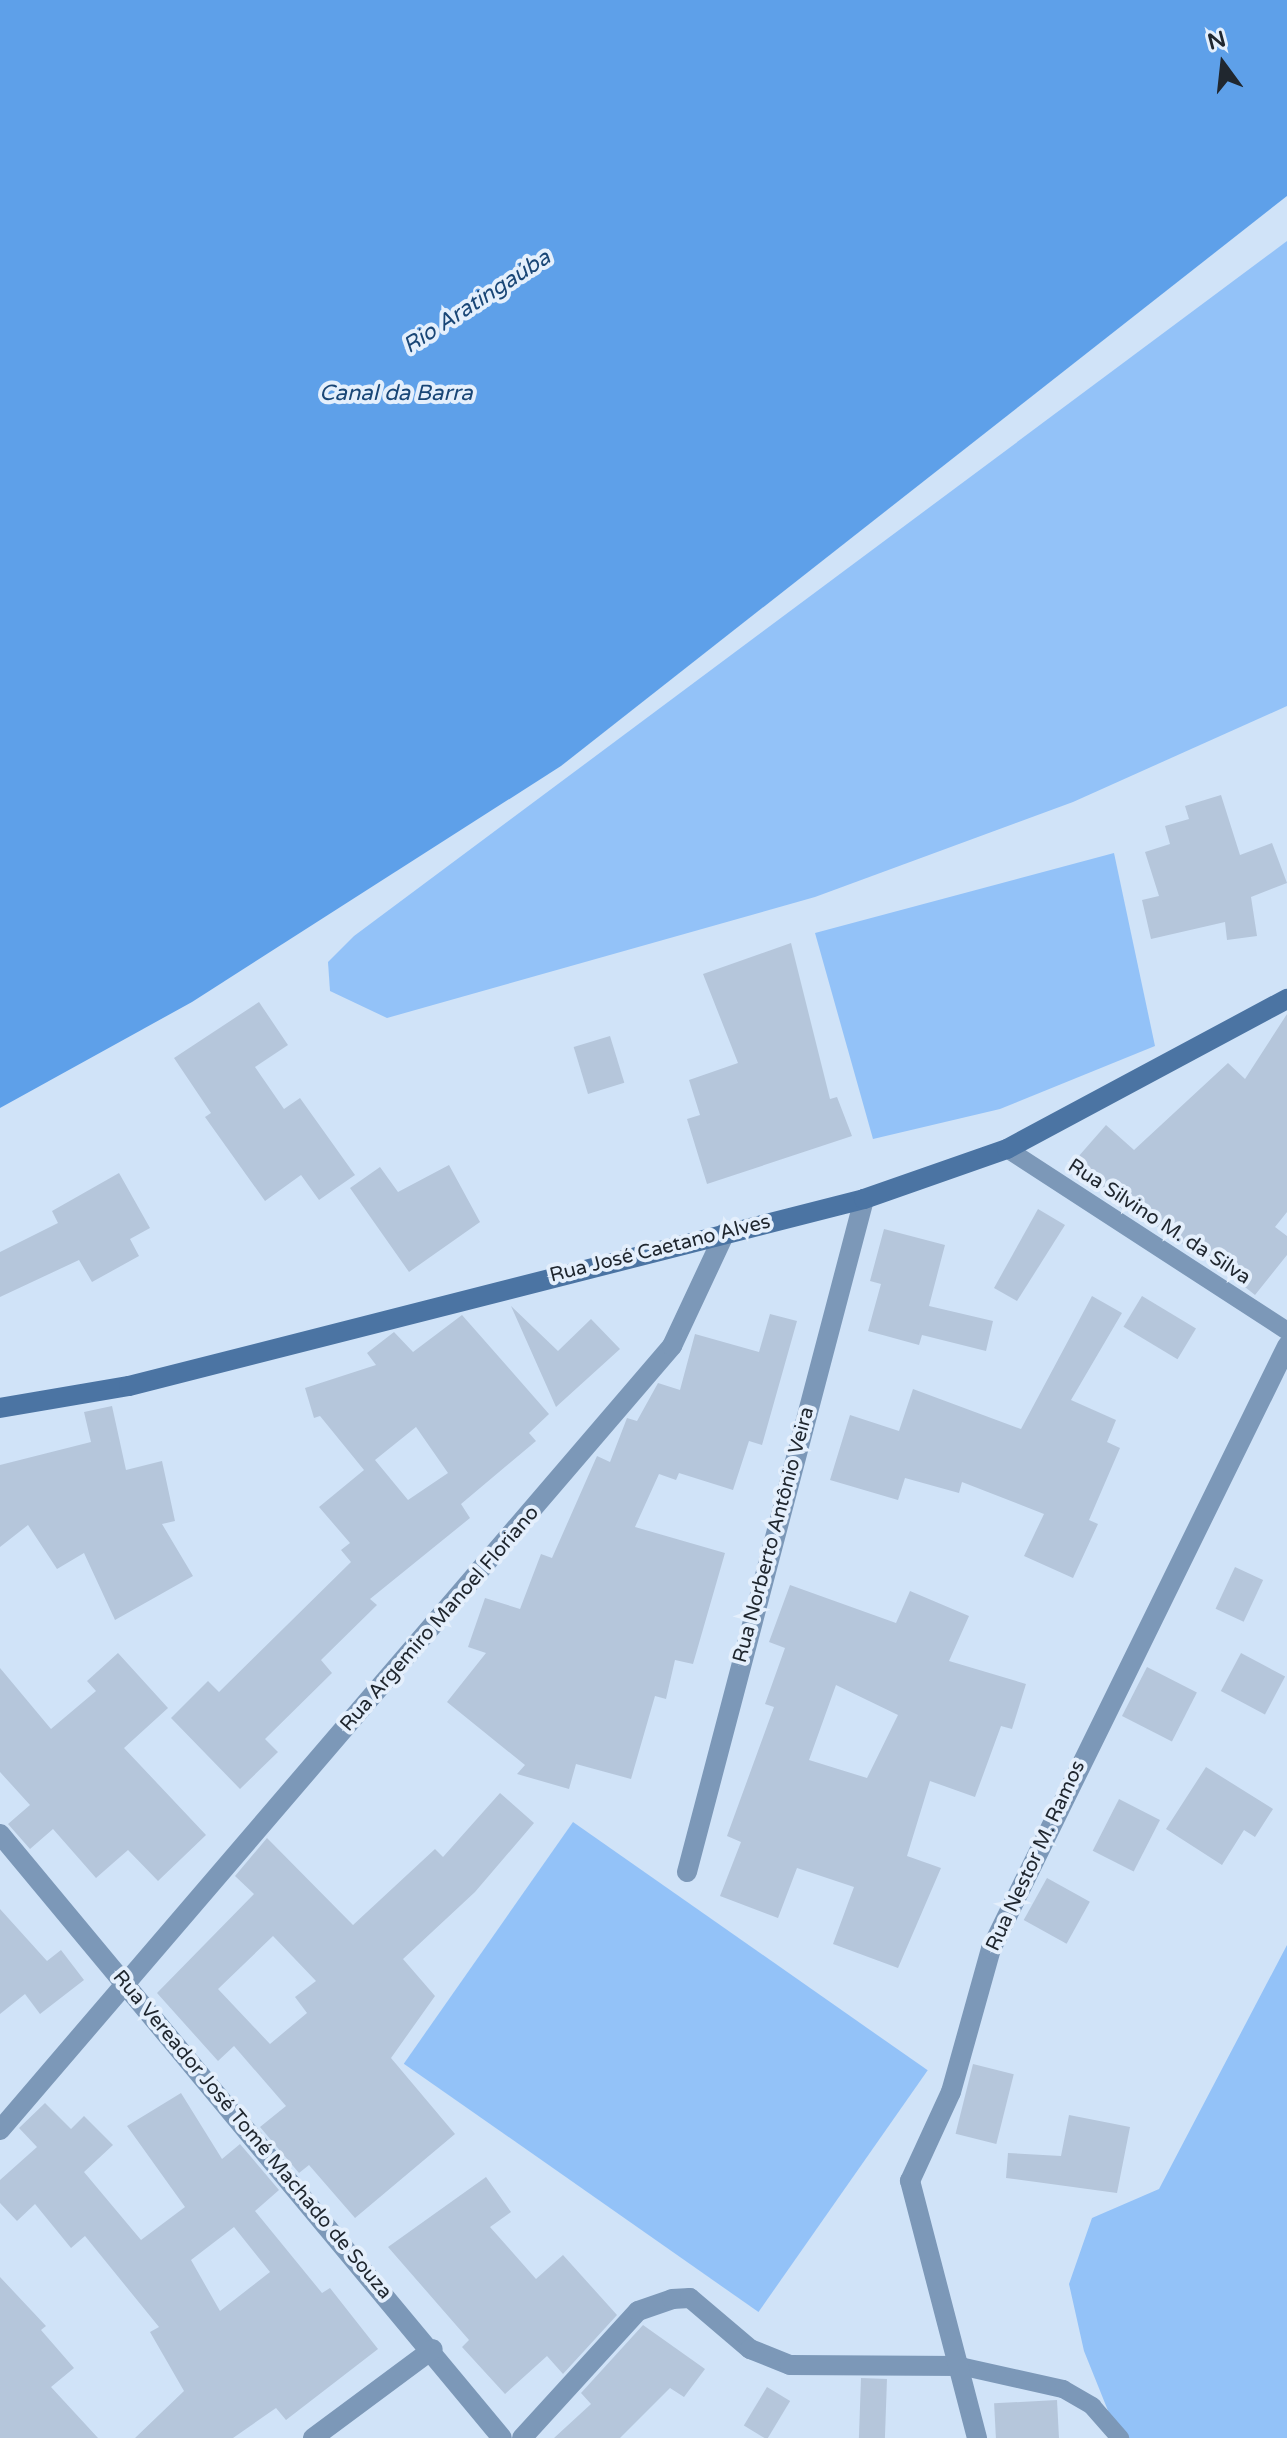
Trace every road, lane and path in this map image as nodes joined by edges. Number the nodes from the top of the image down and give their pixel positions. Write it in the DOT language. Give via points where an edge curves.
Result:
graph roads {
  1 [pos="1287,999"];
  2 [pos="1007,1149"];
  3 [pos="864,1199"];
  4 [pos="725,1233"];
  5 [pos="1287,1331"];
  6 [pos="1287,1346"];
  7 [pos="0,1408"];
  8 [pos="0,1834"];
  9 [pos="687,1872"];
  10 [pos="122,1983"];
  11 [pos="0,2130"];
  12 [pos="433,2349"];
  13 [pos="960,2366"];
  14 [pos="313,2438"];
  15 [pos="502,2438"];
  16 [pos="522,2438"];
  17 [pos="977,2438"];
  18 [pos="1120,2438"];
  1 -- 2 [label="street, Rua José Caetano Alves"];
  2 -- 3 [label="street, Rua José Caetano Alves"];
  2 -- 5 [label="lane, Rua Silvino M. da Silva"];
  3 -- 4 [label="street, Rua José Caetano Alves"];
  3 -- 9 [label="street, Rua Norberto Antônio Veira"];
  4 -- 7 [label="street, Rua José Caetano Alves" via="129,1386"];
  4 -- 10 [label="street, Rua Argemiro Manoel Floriano" via="672,1346"];
  6 -- 13 [label="street, Rua Nestor M. Ramos" via="991,1949 951,2092 919,2149 910,2181"];
  8 -- 10 [label="street, Rua Vereador José Tomé Machado de Souza"];
  10 -- 11 [label="street, Rua Argemiro Manoel Floriano"];
  10 -- 12 [label="street, Rua Vereador José Tomé Machado de Souza"];
  12 -- 14 [label="street"];
  12 -- 15 [label="street, Rua Vereador José Tomé Machado de Souza"];
  13 -- 16 [label="street" via="790,2365 750,2349 690,2298 672,2299 638,2311"];
  13 -- 17 [label="street, Rua Nestor M. Ramos"];
  13 -- 18 [label="lane" via="1063,2389 1092,2406"];
}
